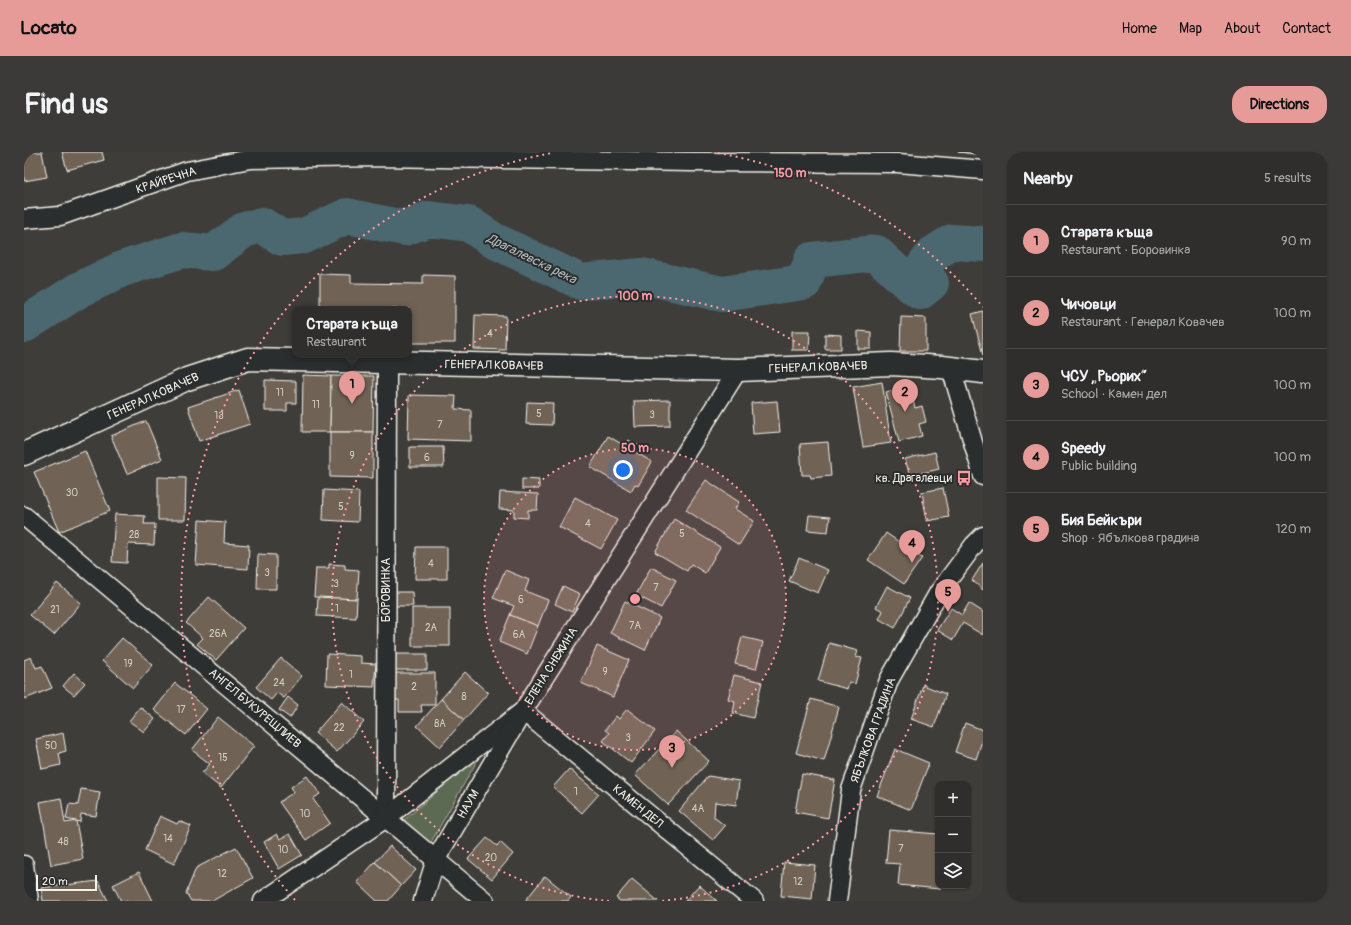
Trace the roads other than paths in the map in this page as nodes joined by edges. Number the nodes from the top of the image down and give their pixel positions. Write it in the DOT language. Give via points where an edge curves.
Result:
graph roads {
  1 [pos="507,156"];
  2 [pos="983,170"];
  3 [pos="24,219"];
  4 [pos="387,363"];
  5 [pos="950,368"];
  6 [pos="738,370"];
  7 [pos="983,372"];
  8 [pos="24,454"];
  9 [pos="983,476"];
  10 [pos="24,516"];
  11 [pos="983,536"];
  12 [pos="523,711"];
  13 [pos="386,818"];
  14 [pos="436,859"];
  15 [pos="24,865"];
  16 [pos="29,901"];
  17 [pos="263,901"];
  18 [pos="423,901"];
  19 [pos="486,901"];
  20 [pos="754,901"];
  21 [pos="837,901"];
  1 -- 2 [label="street, КРАЙРЕЧНА" via="692,162 898,163"];
  1 -- 3 [label="street, КРАЙРЕЧНА" via="250,159 187,171 60,216"];
  4 -- 6 [label="street, ГЕНЕРАЛ КОВАЧЕВ"];
  4 -- 8 [label="street, ГЕНЕРАЛ КОВАЧЕВ" via="248,359 187,379"];
  4 -- 13 [label="street, БОРОВИНКА"];
  5 -- 6 [label="street, ГЕНЕРАЛ КОВАЧЕВ" via="891,364"];
  5 -- 7 [label="street, ГЕНЕРАЛ КОВАЧЕВ"];
  5 -- 9 [label="street"];
  6 -- 12 [label="street, ЕЛЕНА СНЕЖИНА"];
  10 -- 13 [label="street, АНГЕЛ БУКУРЕЩЛИЕВ"];
  11 -- 21 [label="street, ЯБЪЛКОВА ГРАДИНА" via="939,592 889,680 851,790"];
  12 -- 13 [label="street, ЕЛЕНА СНЕЖИНА"];
  12 -- 14 [label="street, НАУМ"];
  12 -- 20 [label="street, КАМЕН ДЕЛ"];
  13 -- 14 [label="street, АНГЕЛ БУКУРЕЩЛИЕВ"];
  13 -- 17 [label="street, ЕЛЕНА СНЕЖИНА"];
  14 -- 18 [label="street, НАУМ"];
  14 -- 19 [label="street, АНГЕЛ БУКУРЕЩЛИЕВ"];
  15 -- 16 [label="street"];
}
